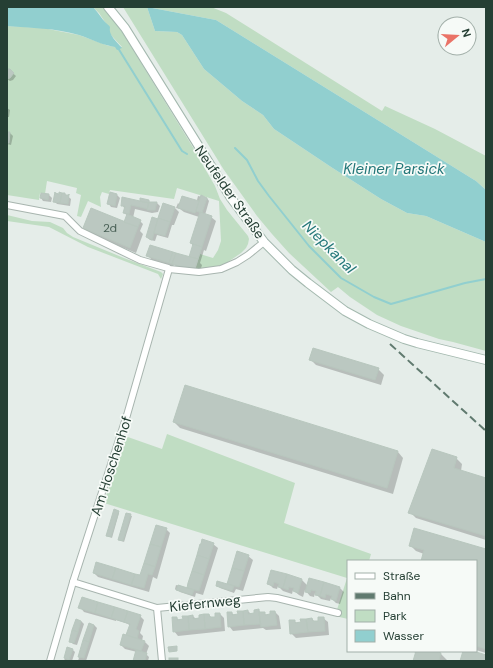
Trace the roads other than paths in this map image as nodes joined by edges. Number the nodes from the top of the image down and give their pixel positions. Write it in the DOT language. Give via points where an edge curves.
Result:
graph roads {
  1 [pos="108,7"];
  2 [pos="7,206"];
  3 [pos="264,242"];
  4 [pos="169,269"];
  5 [pos="486,360"];
  6 [pos="73,582"];
  7 [pos="157,608"];
  8 [pos="338,613"];
  9 [pos="50,661"];
  10 [pos="162,661"];
  1 -- 3 [label="main road, Neufelder Straße" via="134,42 231,198"];
  2 -- 4 [label="street" via="65,216 80,231 140,260"];
  3 -- 4 [label="street" via="237,262 221,269 199,272"];
  3 -- 5 [label="main road, Neufelder Straße" via="308,283 345,311 369,324 404,339"];
  4 -- 6 [label="street, Am Hoschenhof" via="127,415"];
  6 -- 7 [label="street, Kiefernweg"];
  6 -- 9 [label="street, Am Hoschenhof"];
  7 -- 8 [label="street, Kiefernweg" via="268,597"];
  7 -- 10 [label="street"];
}
